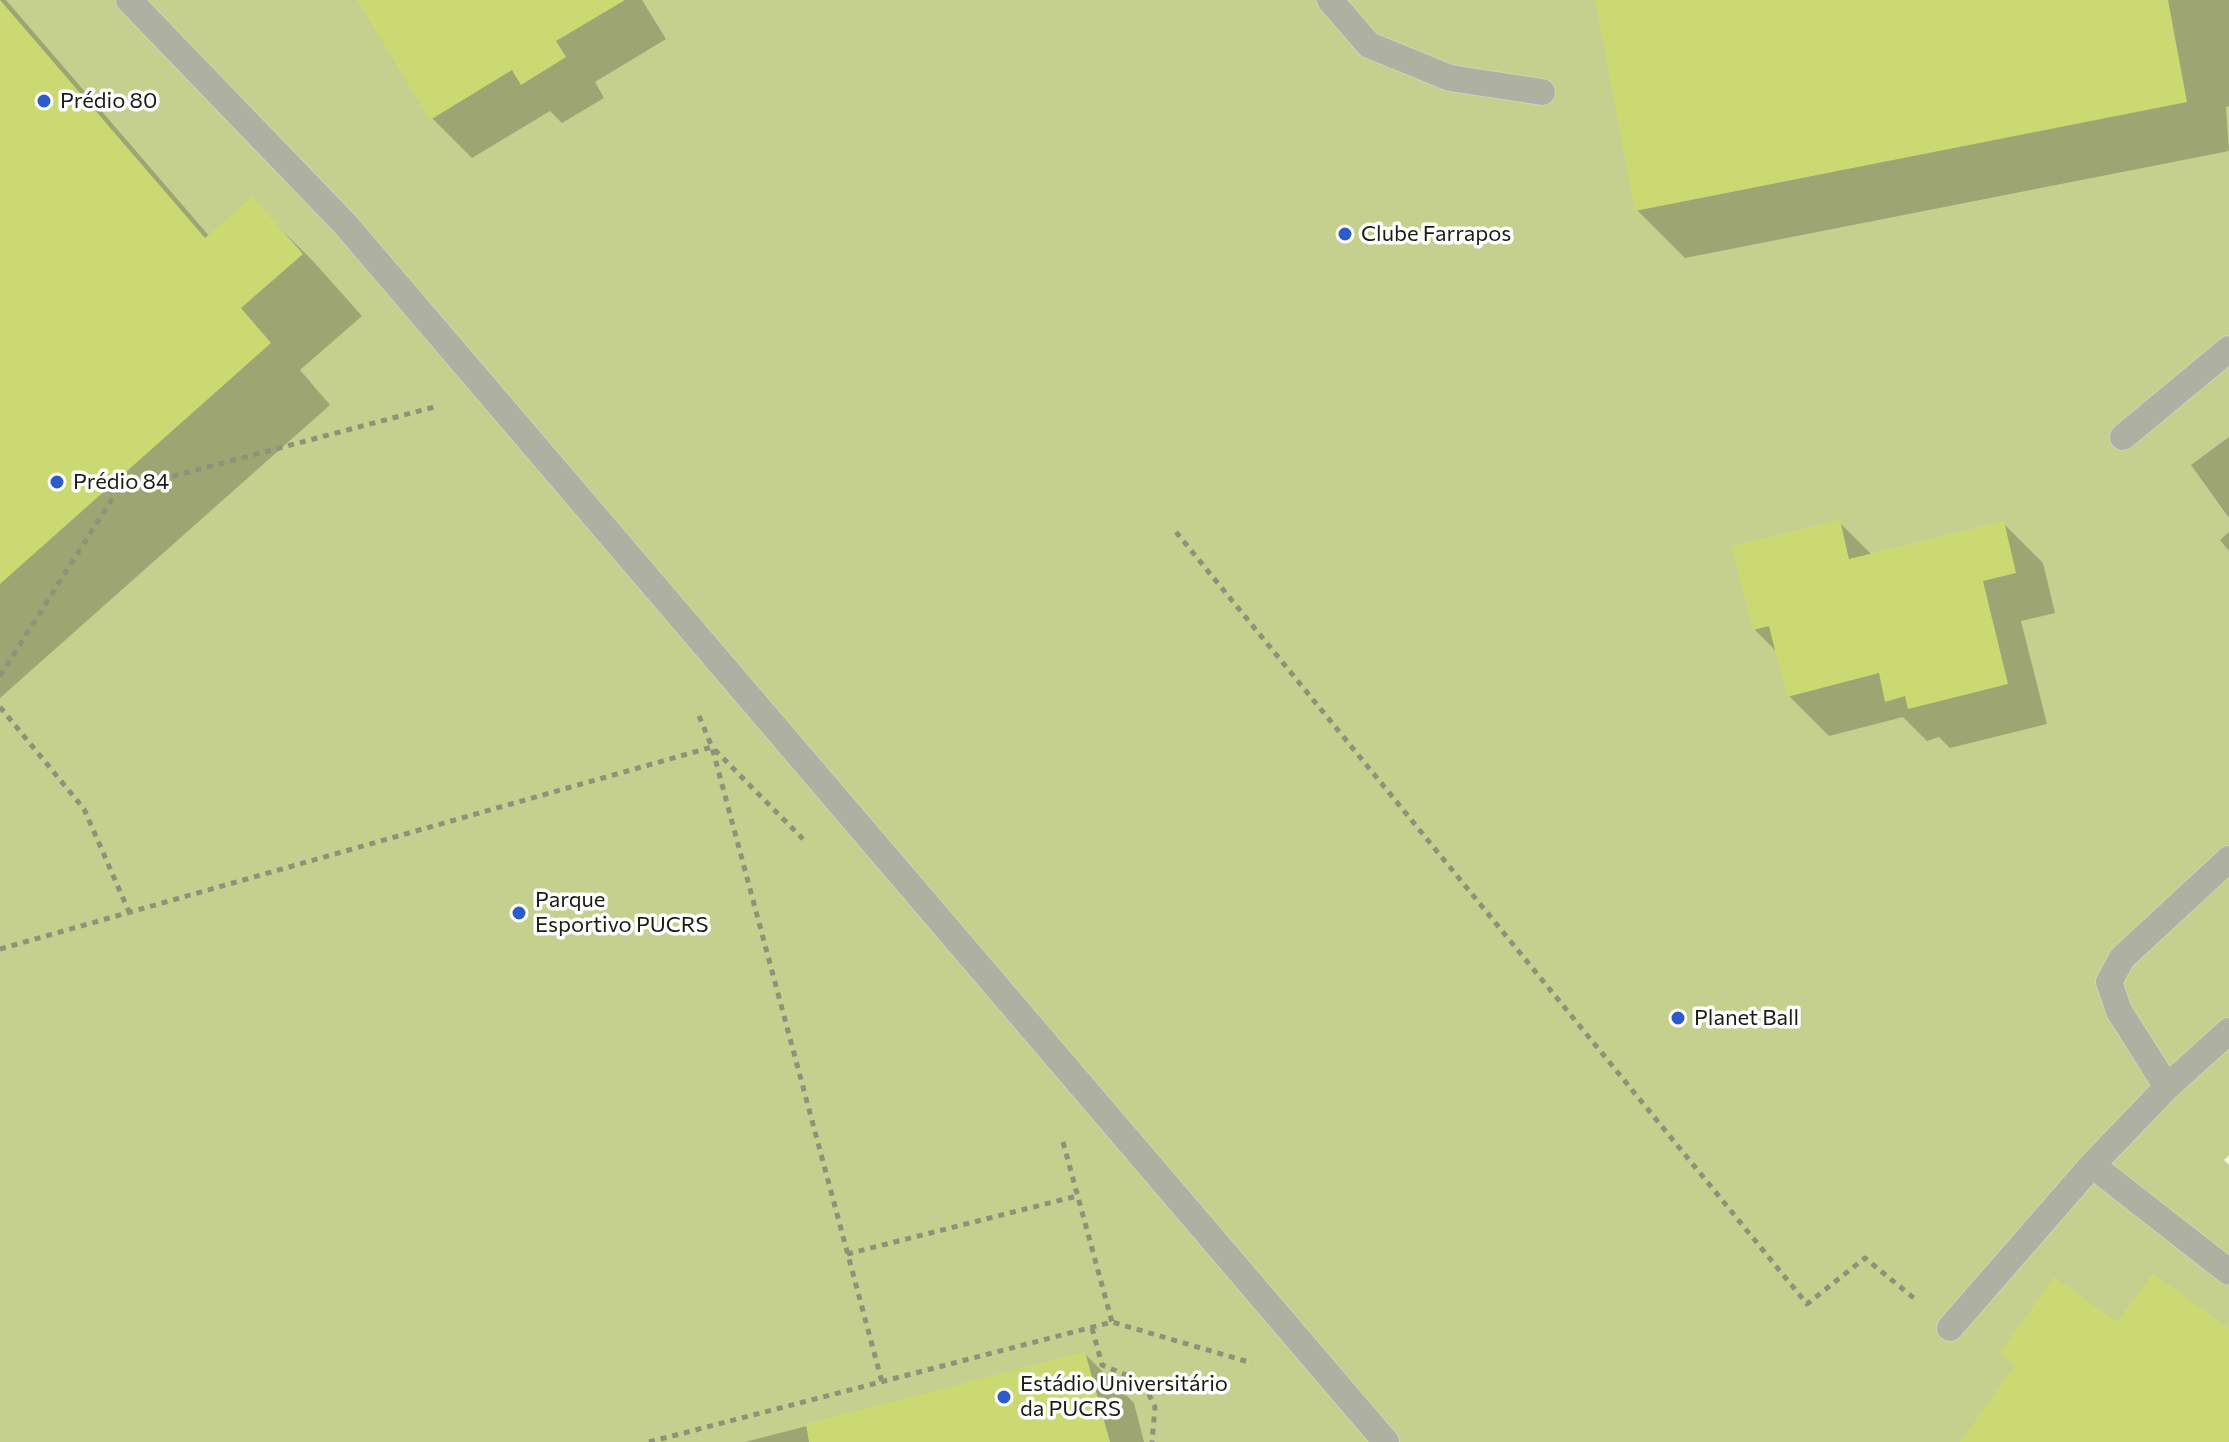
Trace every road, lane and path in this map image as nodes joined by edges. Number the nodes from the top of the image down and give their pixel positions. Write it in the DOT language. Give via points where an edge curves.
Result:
graph roads {
  1 [pos="129,0"];
  2 [pos="1330,0"];
  3 [pos="1542,92"];
  4 [pos="2229,349"];
  5 [pos="440,405"];
  6 [pos="2123,437"];
  7 [pos="1176,532"];
  8 [pos="0,676"];
  9 [pos="0,707"];
  10 [pos="695,707"];
  11 [pos="712,747"];
  12 [pos="813,849"];
  13 [pos="2229,859"];
  14 [pos="129,912"];
  15 [pos="0,949"];
  16 [pos="2229,1031"];
  17 [pos="2167,1087"];
  18 [pos="1063,1141"];
  19 [pos="2092,1165"];
  20 [pos="1077,1196"];
  21 [pos="847,1254"];
  22 [pos="2229,1272"];
  23 [pos="1112,1322"];
  24 [pos="1092,1328"];
  25 [pos="1950,1328"];
  26 [pos="1252,1363"];
  27 [pos="882,1382"];
  28 [pos="649,1442"];
  29 [pos="1152,1442"];
  30 [pos="1386,1442"];
  1 -- 30 [label="lane" via="345,224"];
  2 -- 3 [label="lane" via="1369,45 1450,78"];
  4 -- 6 [label="lane"];
  5 -- 8 [label="path" via="117,491"];
  7 -- 25 [label="path" via="1807,1304 1865,1258"];
  9 -- 14 [label="path" via="84,809"];
  10 -- 11 [label="path"];
  11 -- 12 [label="path"];
  11 -- 14 [label="path"];
  11 -- 21 [label="path"];
  13 -- 17 [label="lane" via="2122,958 2109,982 2119,1011"];
  14 -- 15 [label="path"];
  16 -- 17 [label="lane"];
  17 -- 19 [label="lane"];
  18 -- 20 [label="path"];
  19 -- 22 [label="lane"];
  19 -- 25 [label="lane"];
  20 -- 21 [label="path"];
  20 -- 23 [label="path"];
  21 -- 27 [label="path"];
  23 -- 24 [label="path"];
  23 -- 26 [label="path"];
  24 -- 27 [label="path"];
  24 -- 29 [label="path" via="1102,1365 1143,1382 1155,1407"];
  27 -- 28 [label="path"];
}
